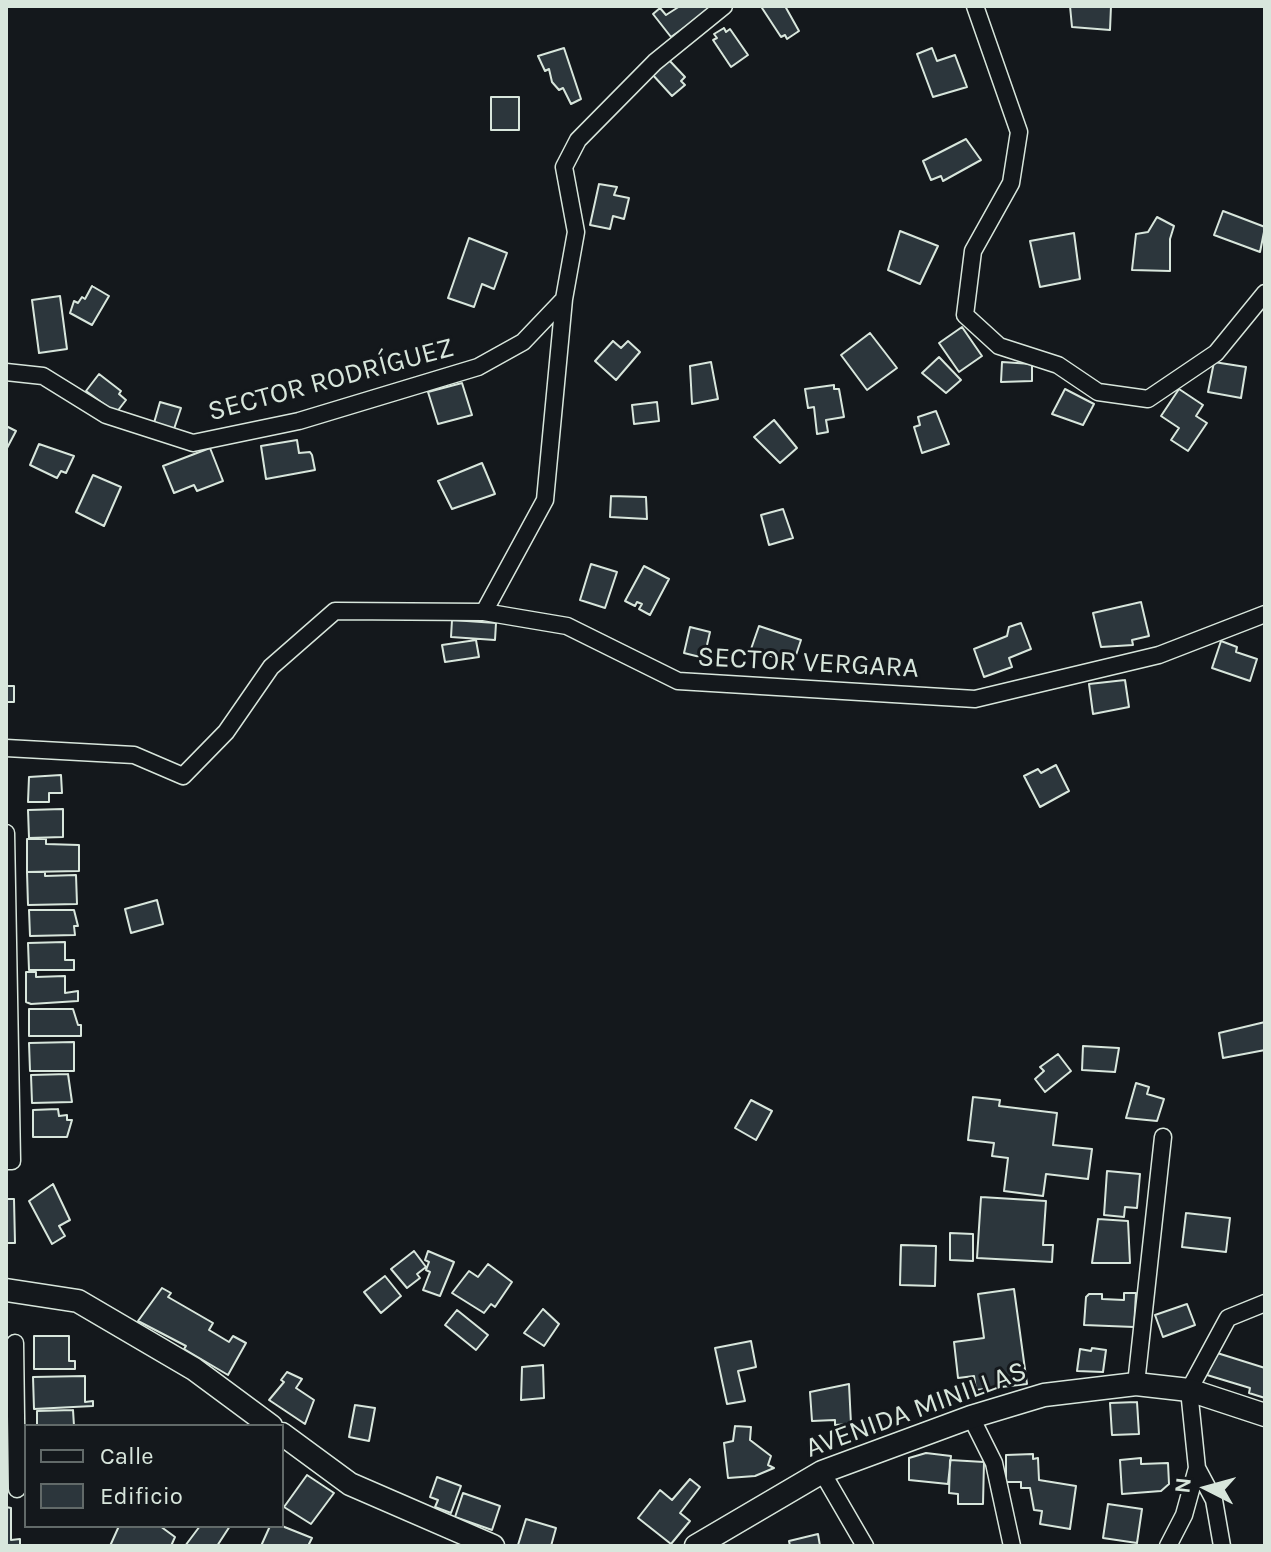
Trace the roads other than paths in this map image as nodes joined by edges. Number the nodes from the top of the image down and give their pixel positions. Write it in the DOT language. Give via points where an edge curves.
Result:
graph roads {
  1 [pos="724,6"];
  2 [pos="975,6"];
  3 [pos="1265,293"];
  4 [pos="564,299"];
  5 [pos="6,372"];
  6 [pos="484,612"];
  7 [pos="1265,614"];
  8 [pos="6,748"];
  9 [pos="6,833"];
  10 [pos="1163,1137"];
  11 [pos="6,1161"];
  12 [pos="6,1290"];
  13 [pos="1265,1303"];
  14 [pos="15,1343"];
  15 [pos="10,1382"];
  16 [pos="1136,1384"];
  17 [pos="1189,1390"];
  18 [pos="1265,1415"];
  19 [pos="971,1417"];
  20 [pos="268,1424"];
  21 [pos="284,1435"];
  22 [pos="1197,1468"];
  23 [pos="822,1472"];
  24 [pos="17,1489"];
  25 [pos="493,1546"];
  26 [pos="696,1546"];
  27 [pos="865,1546"];
  28 [pos="1012,1546"];
  29 [pos="1168,1546"];
  30 [pos="1222,1546"];
  1 -- 4 [label="street" via="655,62 578,140 564,167 576,232"];
  2 -- 3 [label="street" via="1019,132 1011,183 973,251 965,315 999,346 1058,365 1098,392 1148,399 1216,353"];
  4 -- 5 [label="street, SECTOR RODRÍGUEZ" via="523,342 478,367 299,421 193,443 106,415 43,376"];
  4 -- 6 [label="street" via="545,500"];
  6 -- 7 [label="street, SECTOR VERGARA" via="567,626 678,681 975,699 1159,655"];
  6 -- 8 [label="street, SECTOR VERGARA" via="335,611 271,667 226,732 183,776 134,755"];
  9 -- 11 [label="street" via="12,1161"];
  10 -- 16 [label="street"];
  12 -- 20 [label="street" via="78,1301 194,1369"];
  13 -- 17 [label="street" via="1228,1318"];
  14 -- 15 [label="street"];
  15 -- 24 [label="street"];
  16 -- 17 [label="street, AVENIDA MINILLAS"];
  16 -- 19 [label="street, AVENIDA MINILLAS" via="1044,1395"];
  17 -- 18 [label="street, AVENIDA MINILLAS"];
  17 -- 22 [label="street"];
  19 -- 23 [label="street, AVENIDA MINILLAS"];
  19 -- 28 [label="street" via="994,1463"];
  21 -- 25 [label="street" via="350,1484"];
  22 -- 29 [label="street" via="1184,1515"];
  22 -- 30 [label="street" via="1214,1500"];
  23 -- 26 [label="street, AVENIDA MINILLAS"];
  23 -- 27 [label="street"];
}
